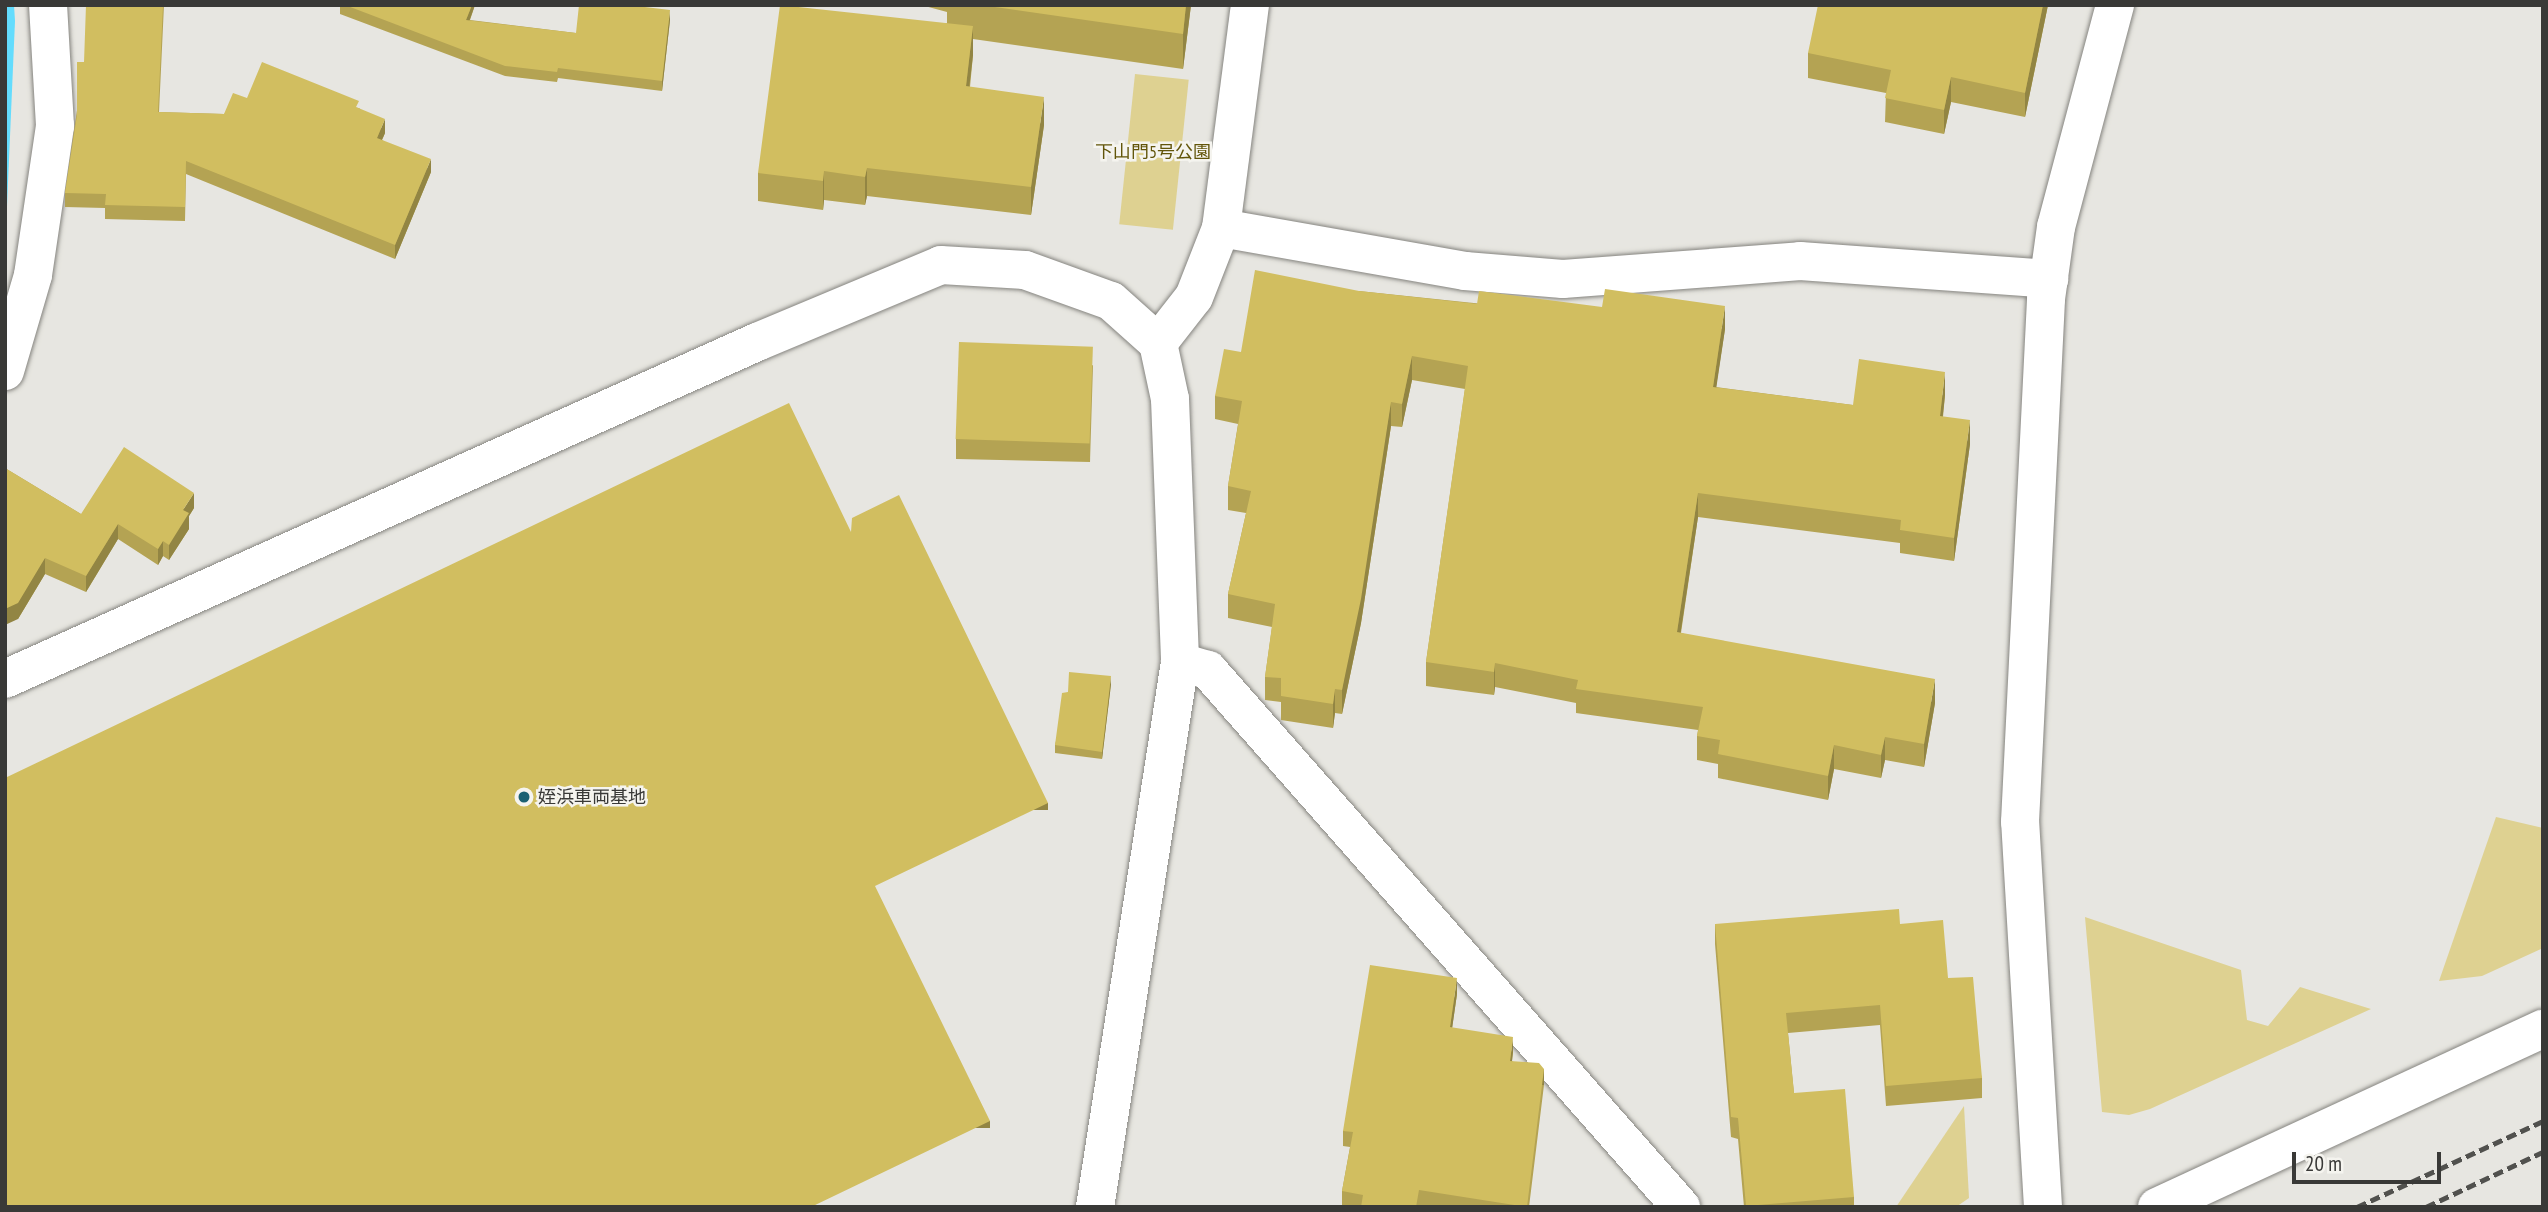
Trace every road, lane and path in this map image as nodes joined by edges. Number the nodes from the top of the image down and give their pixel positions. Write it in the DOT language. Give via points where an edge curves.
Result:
graph roads {
  1 [pos="48,5"];
  2 [pos="1250,5"];
  3 [pos="2115,5"];
  4 [pos="1221,228"];
  5 [pos="2049,279"];
  6 [pos="1158,343"];
  7 [pos="5,371"];
  8 [pos="1180,662"];
  9 [pos="5,679"];
  10 [pos="2543,1029"];
  11 [pos="1095,1207"];
  12 [pos="1681,1207"];
  13 [pos="2043,1207"];
  14 [pos="2157,1207"];
  1 -- 7 [label="street" via="55,126 33,275"];
  2 -- 4 [label="street"];
  3 -- 5 [label="street" via="2056,227"];
  4 -- 5 [label="street" via="1465,271 1563,279 1800,261"];
  4 -- 6 [label="street" via="1194,296"];
  5 -- 13 [label="street" via="2020,822"];
  6 -- 8 [label="street" via="1170,399"];
  6 -- 9 [label="street" via="1111,300 1025,270 942,265 757,342"];
  8 -- 11 [label="street"];
  8 -- 12 [label="street" via="1208,670"];
  10 -- 14 [label="street"];
}
